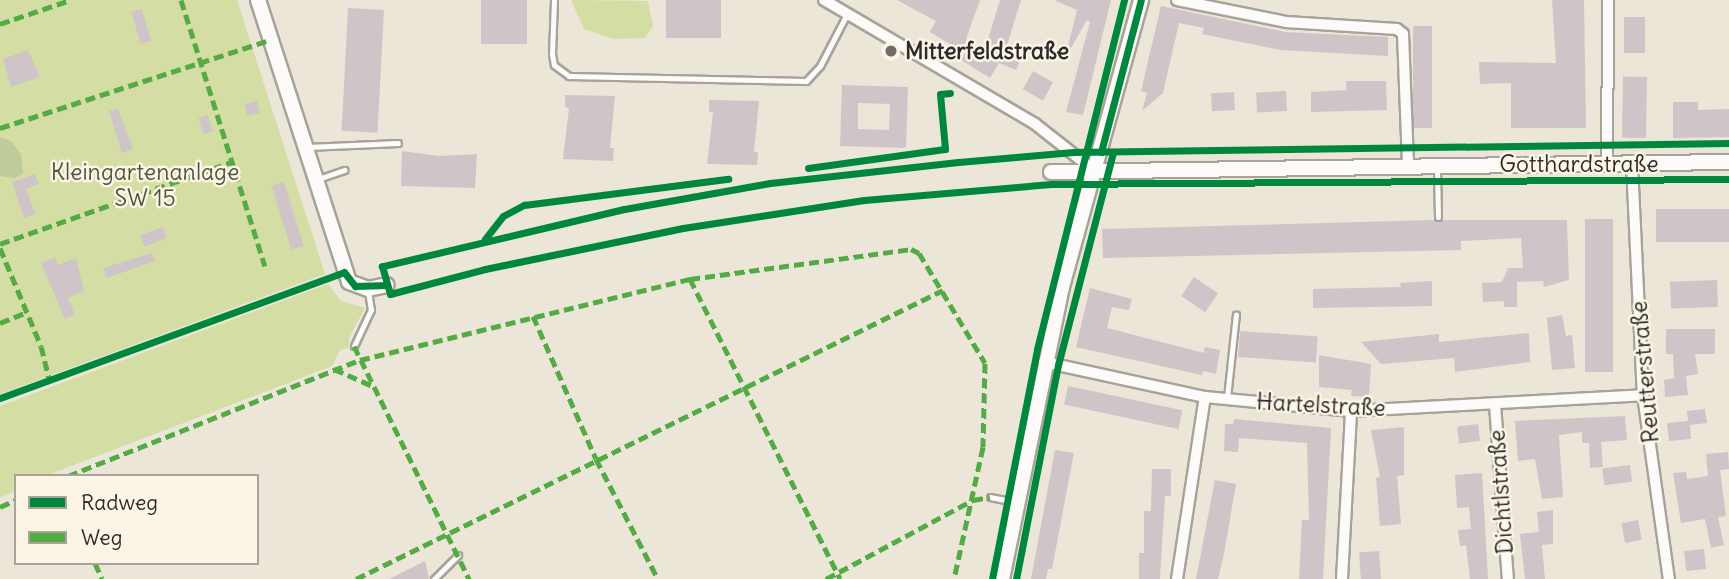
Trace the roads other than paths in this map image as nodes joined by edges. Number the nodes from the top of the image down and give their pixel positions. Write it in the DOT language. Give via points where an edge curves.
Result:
graph roads {
  1 [pos="258,0"];
  2 [pos="554,0"];
  3 [pos="824,0"];
  4 [pos="1141,0"];
  5 [pos="1177,0"];
  6 [pos="1608,0"];
  7 [pos="842,7"];
  8 [pos="398,143"];
  9 [pos="305,148"];
  10 [pos="1607,162"];
  11 [pos="1729,162"];
  12 [pos="1632,164"];
  13 [pos="1437,165"];
  14 [pos="1408,166"];
  15 [pos="344,170"];
  16 [pos="1094,171"];
  17 [pos="1051,172"];
  18 [pos="315,180"];
  19 [pos="1438,217"];
  20 [pos="387,285"];
  21 [pos="368,289"];
  22 [pos="1236,314"];
  23 [pos="354,346"];
  24 [pos="1044,362"];
  25 [pos="1643,395"];
  26 [pos="1205,397"];
  27 [pos="1226,399"];
  28 [pos="1495,404"];
  29 [pos="1351,411"];
  30 [pos="990,497"];
  31 [pos="1016,502"];
  32 [pos="458,555"];
  33 [pos="435,579"];
  34 [pos="1002,579"];
  35 [pos="1177,579"];
  36 [pos="1342,579"];
  37 [pos="1508,579"];
  38 [pos="1670,579"];
  1 -- 9 [label="street"];
  2 -- 7 [label="lane" via="554,65 569,76 806,81 820,66"];
  3 -- 7 [label="street"];
  4 -- 16 [label="street"];
  5 -- 14 [label="street" via="1286,22 1397,29 1403,34"];
  6 -- 10 [label="street"];
  7 -- 16 [label="street" via="1035,124"];
  8 -- 9 [label="lane"];
  9 -- 18 [label="street"];
  10 -- 12 [label="street, Gotthardstraße"];
  10 -- 13 [label="street, Gotthardstraße"];
  11 -- 12 [label="street, Gotthardstraße"];
  12 -- 25 [label="street, Reutterstraße"];
  13 -- 14 [label="street, Gotthardstraße"];
  13 -- 19 [label="lane"];
  14 -- 16 [label="street, Gotthardstraße"];
  15 -- 18 [label="lane"];
  16 -- 17 [label="street, Gotthardstraße"];
  16 -- 24 [label="street"];
  18 -- 21 [label="street" via="349,282"];
  20 -- 21 [label="street"];
  21 -- 23 [label="lane" via="371,310"];
  22 -- 27 [label="lane"];
  24 -- 26 [label="street, Hartelstraße"];
  24 -- 31 [label="street"];
  25 -- 28 [label="street, Hartelstraße"];
  25 -- 38 [label="street, Reutterstraße"];
  26 -- 27 [label="street, Hartelstraße"];
  26 -- 35 [label="street"];
  27 -- 29 [label="street, Hartelstraße"];
  28 -- 29 [label="street, Hartelstraße"];
  28 -- 37 [label="street, Dichtlstraße"];
  29 -- 36 [label="street"];
  30 -- 31 [label="lane"];
  31 -- 34 [label="street"];
  32 -- 33 [label="lane"];
}
